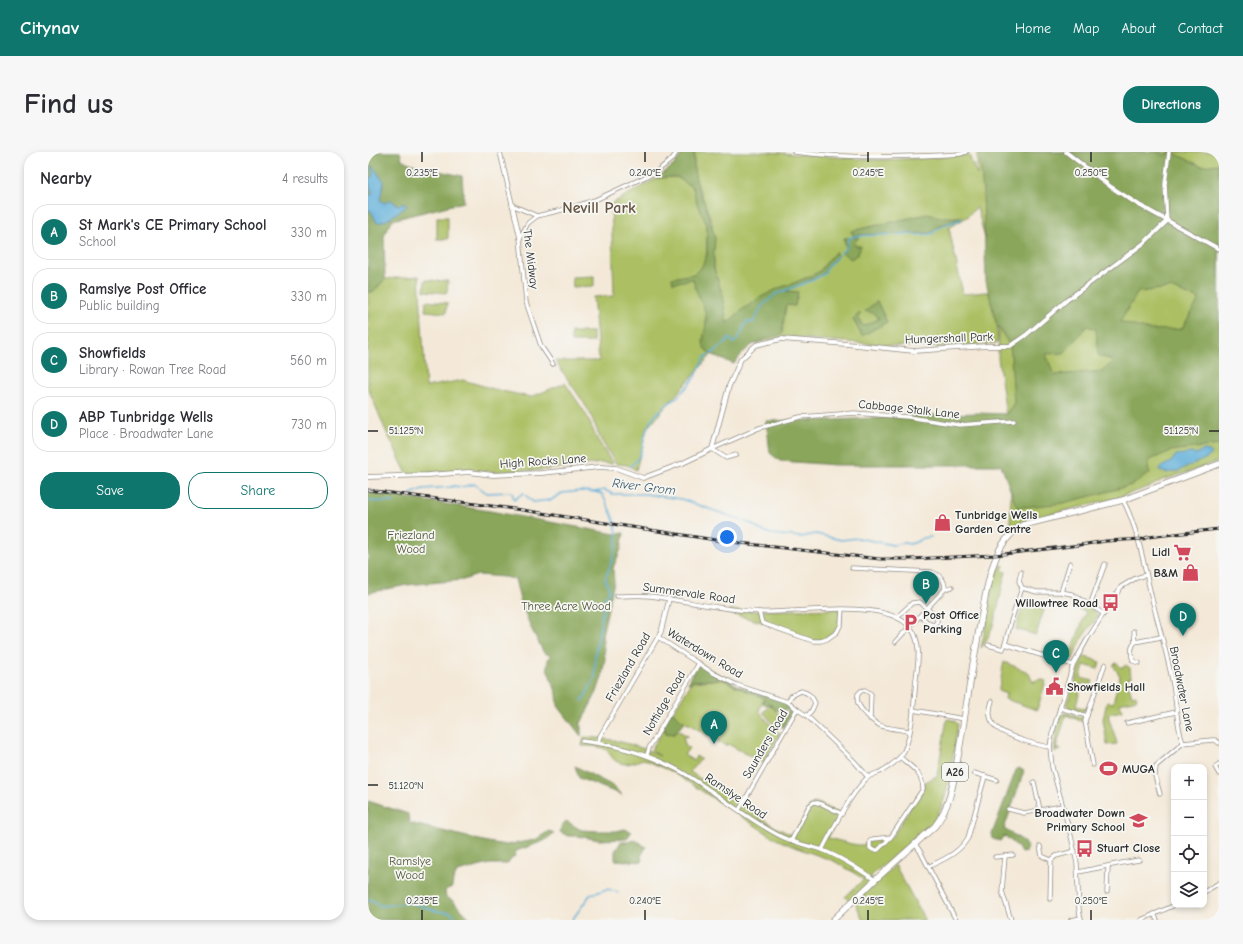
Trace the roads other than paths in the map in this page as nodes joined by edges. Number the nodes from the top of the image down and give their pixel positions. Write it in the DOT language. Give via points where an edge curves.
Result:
graph roads {
  1 [pos="500,152"];
  2 [pos="677,152"];
  3 [pos="794,152"];
  4 [pos="966,152"];
  5 [pos="1066,152"];
  6 [pos="1169,152"];
  7 [pos="512,205"];
  8 [pos="537,216"];
  9 [pos="1167,222"];
  10 [pos="520,238"];
  11 [pos="1219,249"];
  12 [pos="553,364"];
  13 [pos="1014,421"];
  14 [pos="712,449"];
  15 [pos="736,455"];
  16 [pos="1219,464"];
  17 [pos="368,477"];
  18 [pos="1123,500"];
  19 [pos="1070,563"];
  20 [pos="1105,564"];
  21 [pos="852,568"];
  22 [pos="1021,572"];
  23 [pos="1146,575"];
  24 [pos="952,586"];
  25 [pos="1022,588"];
  26 [pos="946,589"];
  27 [pos="1061,592"];
  28 [pos="617,596"];
  29 [pos="669,599"];
  30 [pos="1090,605"];
  31 [pos="926,608"];
  32 [pos="842,609"];
  33 [pos="759,612"];
  34 [pos="1104,614"];
  35 [pos="920,616"];
  36 [pos="897,617"];
  37 [pos="910,627"];
  38 [pos="1134,631"];
  39 [pos="1161,636"];
  40 [pos="658,637"];
  41 [pos="895,642"];
  42 [pos="1135,642"];
  43 [pos="988,644"];
  44 [pos="1005,644"];
  45 [pos="699,663"];
  46 [pos="1140,663"];
  47 [pos="1105,664"];
  48 [pos="1073,665"];
  49 [pos="992,701"];
  50 [pos="788,702"];
  51 [pos="984,707"];
  52 [pos="990,707"];
  53 [pos="797,708"];
  54 [pos="1060,708"];
  55 [pos="913,710"];
  56 [pos="1176,712"];
  57 [pos="807,716"];
  58 [pos="1087,716"];
  59 [pos="870,719"];
  60 [pos="964,719"];
  61 [pos="1127,723"];
  62 [pos="910,731"];
  63 [pos="582,741"];
  64 [pos="598,743"];
  65 [pos="1183,743"];
  66 [pos="1219,743"];
  67 [pos="1050,747"];
  68 [pos="647,755"];
  69 [pos="900,757"];
  70 [pos="1219,764"];
  71 [pos="1093,765"];
  72 [pos="974,773"];
  73 [pos="1219,774"];
  74 [pos="985,776"];
  75 [pos="868,777"];
  76 [pos="997,780"];
  77 [pos="1034,782"];
  78 [pos="1160,794"];
  79 [pos="1062,806"];
  80 [pos="1008,809"];
  81 [pos="738,810"];
  82 [pos="1040,810"];
  83 [pos="842,814"];
  84 [pos="892,837"];
  85 [pos="791,841"];
  86 [pos="915,844"];
  87 [pos="1040,846"];
  88 [pos="822,850"];
  89 [pos="1075,851"];
  90 [pos="1013,855"];
  91 [pos="1005,856"];
  92 [pos="995,857"];
  93 [pos="1051,860"];
  94 [pos="1139,860"];
  95 [pos="928,867"];
  96 [pos="1108,867"];
  97 [pos="1078,872"];
  98 [pos="875,880"];
  99 [pos="1219,883"];
  100 [pos="1207,890"];
  101 [pos="1107,892"];
  102 [pos="1050,899"];
  103 [pos="1171,907"];
  104 [pos="1154,914"];
  105 [pos="1081,919"];
  106 [pos="834,920"];
  107 [pos="956,920"];
  108 [pos="1011,920"];
  109 [pos="1071,920"];
  110 [pos="1141,920"];
  111 [pos="1156,920"];
  1 -- 7 [label="street, The Midway"];
  2 -- 8 [label="street" via="672,160 639,181 595,200"];
  3 -- 4 [label="street" via="827,156 906,157"];
  5 -- 9 [label="street" via="1111,187"];
  6 -- 9 [label="street" via="1165,184"];
  7 -- 8 [label="street"];
  7 -- 10 [label="street, The Midway"];
  8 -- 10 [label="street" via="528,223"];
  9 -- 11 [label="street"];
  9 -- 14 [label="street, Hungershall Park" via="1144,243 1010,346 914,351 781,339 756,345 741,359 729,386"];
  10 -- 12 [label="street, The Midway" via="526,302 541,346"];
  13 -- 14 [label="street, Cabbage Stalk Lane" via="959,425 908,417 854,413 800,417 759,428"];
  14 -- 15 [label="street" via="726,458"];
  14 -- 17 [label="street, High Rocks Lane" via="643,478 616,468 600,467 541,473 493,475 469,472"];
  16 -- 18 [label="highway, A26"];
  18 -- 23 [label="street, Broadwater Lane" via="1136,529"];
  18 -- 60 [label="highway, A26" via="1023,525 1004,543 994,562 984,601"];
  19 -- 27 [label="street"];
  20 -- 30 [label="street"];
  21 -- 26 [label="street" via="932,572 943,579"];
  22 -- 25 [label="street" via="1019,581"];
  23 -- 34 [label="street" via="1121,587"];
  23 -- 39 [label="street, Broadwater Lane"];
  24 -- 26 [label="street"];
  25 -- 27 [label="street" via="1037,592"];
  25 -- 44 [label="street"];
  26 -- 31 [label="street"];
  27 -- 30 [label="street" via="1072,594"];
  28 -- 29 [label="street, Summervale Road"];
  29 -- 33 [label="street, Summervale Road"];
  29 -- 40 [label="street, Friezland Road"];
  30 -- 34 [label="street"];
  31 -- 35 [label="street"];
  31 -- 35 [label="street" via="937,618 937,622 934,625 930,624"];
  31 -- 36 [label="street" via="920,602 912,603"];
  32 -- 33 [label="street, Summervale Road"];
  32 -- 33 [label="street" via="841,624 837,632 827,639 813,641 762,622"];
  32 -- 36 [label="street, Summervale Road" via="872,611"];
  34 -- 48 [label="street"];
  35 -- 37 [label="street"];
  36 -- 37 [label="street, Summervale Road"];
  37 -- 41 [label="street"];
  37 -- 55 [label="street" via="917,644 918,657"];
  38 -- 42 [label="street"];
  39 -- 42 [label="street"];
  39 -- 56 [label="street, Broadwater Lane" via="1174,686"];
  40 -- 45 [label="street, Waterdown Road"];
  40 -- 64 [label="street, Friezland Road"];
  42 -- 46 [label="street" via="1131,656 1133,661"];
  43 -- 44 [label="street" via="1003,649"];
  44 -- 48 [label="street"];
  45 -- 50 [label="street, Waterdown Road" via="737,685"];
  45 -- 68 [label="street, Nottidge Road"];
  47 -- 58 [label="street"];
  48 -- 54 [label="street"];
  49 -- 52 [label="street"];
  50 -- 53 [label="street, Waterdown Road"];
  50 -- 57 [label="street" via="791,696 801,691 808,693 815,703"];
  51 -- 52 [label="street"];
  52 -- 67 [label="street" via="992,721 999,730"];
  53 -- 57 [label="street, Waterdown Road"];
  53 -- 81 [label="street, Saunders Road"];
  54 -- 58 [label="street"];
  54 -- 67 [label="street"];
  55 -- 60 [label="street"];
  55 -- 62 [label="street"];
  56 -- 61 [label="street"];
  56 -- 65 [label="street, Broadwater Lane"];
  57 -- 75 [label="street, Waterdown Road"];
  58 -- 71 [label="street" via="1085,726"];
  59 -- 59 [label="street" via="858,705 858,694 865,690 870,694"];
  59 -- 62 [label="street" via="882,727"];
  60 -- 86 [label="highway, A26" via="952,790 946,808 942,818"];
  62 -- 69 [label="street"];
  63 -- 64 [label="street, Ramslye Road"];
  64 -- 68 [label="street, Ramslye Road"];
  65 -- 66 [label="street" via="1212,740"];
  65 -- 78 [label="street" via="1156,766 1155,776"];
  67 -- 79 [label="street" via="1052,767"];
  68 -- 81 [label="street, Ramslye Road" via="681,772"];
  69 -- 75 [label="street" via="890,766"];
  69 -- 84 [label="street" via="918,773 923,780 923,789"];
  70 -- 73 [label="street" via="1215,767"];
  72 -- 74 [label="street"];
  74 -- 76 [label="street"];
  74 -- 95 [label="street" via="968,838 963,846"];
  75 -- 83 [label="street"];
  77 -- 82 [label="street"];
  79 -- 82 [label="street"];
  79 -- 89 [label="street"];
  80 -- 82 [label="street" via="1024,813"];
  81 -- 85 [label="street, Ramslye Road"];
  83 -- 85 [label="street" via="814,802 809,806"];
  83 -- 88 [label="street"];
  84 -- 84 [label="street" via="878,850 870,848 869,844 873,839"];
  85 -- 88 [label="street, Ramslye Road"];
  86 -- 95 [label="street"];
  86 -- 98 [label="highway, A26"];
  87 -- 93 [label="street" via="1042,856"];
  88 -- 98 [label="street, Ramslye Road"];
  89 -- 93 [label="street"];
  89 -- 97 [label="street"];
  90 -- 91 [label="street"];
  91 -- 92 [label="street"];
  91 -- 108 [label="street" via="1002,891"];
  93 -- 102 [label="street"];
  94 -- 96 [label="street"];
  95 -- 107 [label="street"];
  96 -- 97 [label="street"];
  96 -- 101 [label="street"];
  97 -- 105 [label="street"];
  98 -- 106 [label="highway, A26"];
  99 -- 100 [label="street"];
  103 -- 104 [label="street"];
  104 -- 110 [label="street"];
  104 -- 111 [label="street"];
  105 -- 109 [label="street"];
}
